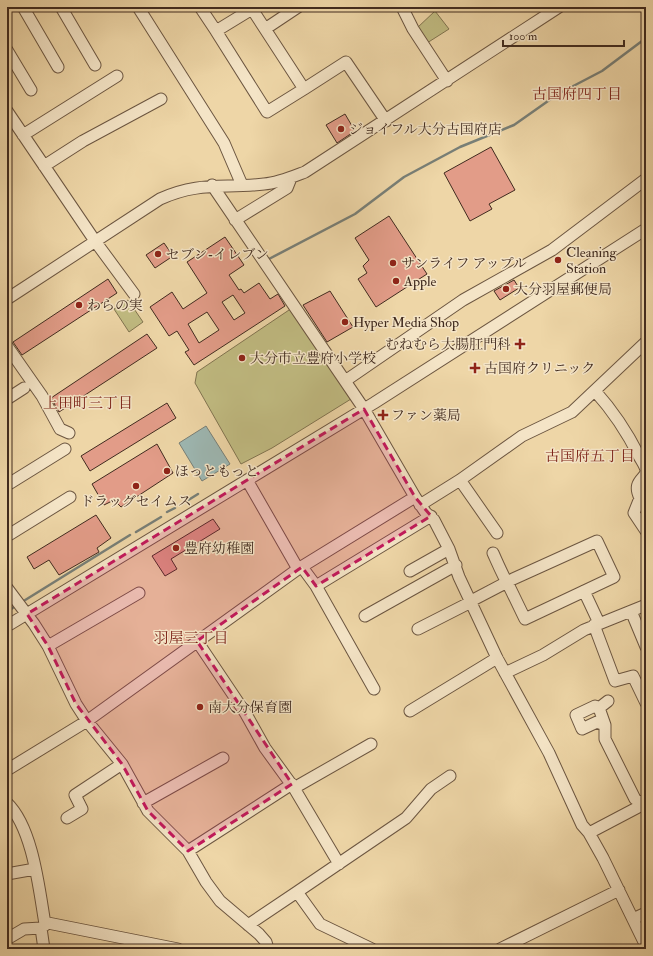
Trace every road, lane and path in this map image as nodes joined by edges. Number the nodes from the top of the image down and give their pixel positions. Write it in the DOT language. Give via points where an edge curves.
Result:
graph roads {
  1 [pos="23,7"];
  2 [pos="61,7"];
  3 [pos="138,7"];
  4 [pos="200,7"];
  5 [pos="298,7"];
  6 [pos="402,7"];
  7 [pos="559,7"];
  8 [pos="265,29"];
  9 [pos="216,31"];
  10 [pos="7,50"];
  11 [pos="95,65"];
  12 [pos="58,67"];
  13 [pos="117,76"];
  14 [pos="447,81"];
  15 [pos="304,89"];
  16 [pos="31,90"];
  17 [pos="161,99"];
  18 [pos="7,111"];
  19 [pos="386,121"];
  20 [pos="23,135"];
  21 [pos="44,166"];
  22 [pos="291,178"];
  23 [pos="646,179"];
  24 [pos="242,184"];
  25 [pos="212,185"];
  26 [pos="235,220"];
  27 [pos="646,229"];
  28 [pos="95,241"];
  29 [pos="134,294"];
  30 [pos="7,299"];
  31 [pos="646,342"];
  32 [pos="7,346"];
  33 [pos="345,381"];
  34 [pos="24,388"];
  35 [pos="595,392"];
  36 [pos="7,399"];
  37 [pos="364,409"];
  38 [pos="69,433"];
  39 [pos="65,448"];
  40 [pos="247,480"];
  41 [pos="460,480"];
  42 [pos="7,485"];
  43 [pos="70,497"];
  44 [pos="418,501"];
  45 [pos="431,516"];
  46 [pos="646,530"];
  47 [pos="497,533"];
  48 [pos="7,536"];
  49 [pos="449,549"];
  50 [pos="493,553"];
  51 [pos="456,565"];
  52 [pos="300,568"];
  53 [pos="410,571"];
  54 [pos="507,583"];
  55 [pos="316,586"];
  56 [pos="7,588"];
  57 [pos="584,591"];
  58 [pos="139,593"];
  59 [pos="471,602"];
  60 [pos="646,605"];
  61 [pos="631,611"];
  62 [pos="27,614"];
  63 [pos="365,616"];
  64 [pos="597,624"];
  65 [pos="7,626"];
  66 [pos="418,629"];
  67 [pos="196,641"];
  68 [pos="48,646"];
  69 [pos="646,647"];
  70 [pos="497,658"];
  71 [pos="505,673"];
  72 [pos="374,689"];
  73 [pos="608,701"];
  74 [pos="646,702"];
  75 [pos="599,708"];
  76 [pos="410,711"];
  77 [pos="87,721"];
  78 [pos="605,725"];
  79 [pos="372,744"];
  80 [pos="223,758"];
  81 [pos="122,764"];
  82 [pos="7,770"];
  83 [pos="450,776"];
  84 [pos="293,786"];
  85 [pos="7,803"];
  86 [pos="143,803"];
  87 [pos="645,804"];
  88 [pos="68,818"];
  89 [pos="589,833"];
  90 [pos="188,851"];
  91 [pos="339,864"];
  92 [pos="35,869"];
  93 [pos="7,874"];
  94 [pos="619,890"];
  95 [pos="298,892"];
  96 [pos="646,913"];
  97 [pos="633,919"];
  98 [pos="248,925"];
  99 [pos="43,926"];
  100 [pos="7,939"];
  101 [pos="646,946"];
  102 [pos="44,949"];
  103 [pos="178,949"];
  104 [pos="268,949"];
  105 [pos="372,949"];
  106 [pos="500,949"];
  1 -- 12 [label="street"];
  2 -- 11 [label="street"];
  3 -- 24 [label="street" via="224,143"];
  4 -- 9 [label="street"];
  5 -- 8 [label="street"];
  6 -- 14 [label="street" via="413,29"];
  7 -- 14 [label="street"];
  8 -- 9 [label="street" via="252,9"];
  8 -- 15 [label="street"];
  9 -- 15 [label="street" via="267,112"];
  10 -- 16 [label="street"];
  13 -- 20 [label="street"];
  14 -- 19 [label="street"];
  15 -- 19 [label="street" via="346,62"];
  17 -- 21 [label="street" via="83,141"];
  18 -- 20 [label="street"];
  19 -- 22 [label="street" via="318,165"];
  20 -- 21 [label="street"];
  21 -- 28 [label="street"];
  22 -- 24 [label="street" via="263,184"];
  22 -- 26 [label="street" via="287,188"];
  23 -- 33 [label="street" via="552,250 463,300"];
  24 -- 25 [label="street"];
  25 -- 26 [label="street"];
  25 -- 28 [label="street" via="184,190 160,199"];
  26 -- 33 [label="street"];
  27 -- 37 [label="street"];
  28 -- 29 [label="street"];
  28 -- 30 [label="street"];
  31 -- 35 [label="street"];
  32 -- 38 [label="street" via="42,396 60,428"];
  33 -- 37 [label="street"];
  34 -- 36 [label="street"];
  35 -- 41 [label="street" via="568,415 522,436"];
  35 -- 46 [label="street" via="615,415 645,469 638,482 637,492 640,498 634,513"];
  37 -- 40 [label="street"];
  37 -- 44 [label="street"];
  39 -- 42 [label="street"];
  40 -- 52 [label="street"];
  40 -- 62 [label="street"];
  41 -- 44 [label="street"];
  41 -- 47 [label="street"];
  43 -- 48 [label="street"];
  44 -- 45 [label="street"];
  44 -- 52 [label="street"];
  45 -- 49 [label="street"];
  45 -- 55 [label="street"];
  49 -- 51 [label="street"];
  49 -- 53 [label="street"];
  50 -- 54 [label="street"];
  51 -- 59 [label="street"];
  51 -- 63 [label="street"];
  52 -- 55 [label="street"];
  52 -- 67 [label="street"];
  54 -- 57 [label="street" via="525,619"];
  54 -- 57 [label="street" via="597,541 614,577"];
  54 -- 59 [label="street"];
  55 -- 72 [label="street"];
  56 -- 62 [label="street"];
  57 -- 64 [label="street"];
  58 -- 68 [label="street"];
  59 -- 66 [label="street"];
  59 -- 70 [label="street"];
  60 -- 61 [label="street"];
  61 -- 64 [label="street"];
  61 -- 69 [label="street"];
  62 -- 65 [label="street"];
  62 -- 68 [label="street"];
  64 -- 71 [label="street"];
  64 -- 74 [label="street" via="614,681 633,676"];
  67 -- 77 [label="street"];
  67 -- 84 [label="street" via="246,714 265,748"];
  68 -- 77 [label="street"];
  70 -- 71 [label="street"];
  70 -- 76 [label="street"];
  71 -- 89 [label="street" via="549,753 582,824"];
  73 -- 75 [label="street"];
  75 -- 78 [label="street"];
  75 -- 78 [label="street" via="595,706 576,715 582,729 597,722"];
  77 -- 81 [label="street"];
  77 -- 82 [label="street"];
  78 -- 87 [label="street" via="605,739 635,799"];
  79 -- 84 [label="street"];
  80 -- 86 [label="street"];
  81 -- 86 [label="street"];
  81 -- 88 [label="street" via="75,795 82,809"];
  83 -- 91 [label="street" via="431,789 406,818"];
  84 -- 90 [label="street"];
  84 -- 91 [label="street"];
  85 -- 92 [label="street" via="21,821"];
  86 -- 90 [label="street" via="152,816"];
  87 -- 89 [label="street"];
  89 -- 94 [label="street"];
  90 -- 98 [label="street" via="213,893"];
  91 -- 95 [label="street"];
  92 -- 93 [label="street"];
  92 -- 99 [label="street"];
  94 -- 97 [label="street"];
  94 -- 106 [label="street"];
  95 -- 98 [label="street"];
  95 -- 105 [label="street" via="320,924"];
  96 -- 97 [label="street"];
  97 -- 101 [label="street"];
  98 -- 104 [label="street" via="263,938"];
  99 -- 100 [label="street" via="24,929"];
  99 -- 102 [label="street"];
  99 -- 103 [label="street" via="52,924"];
}
